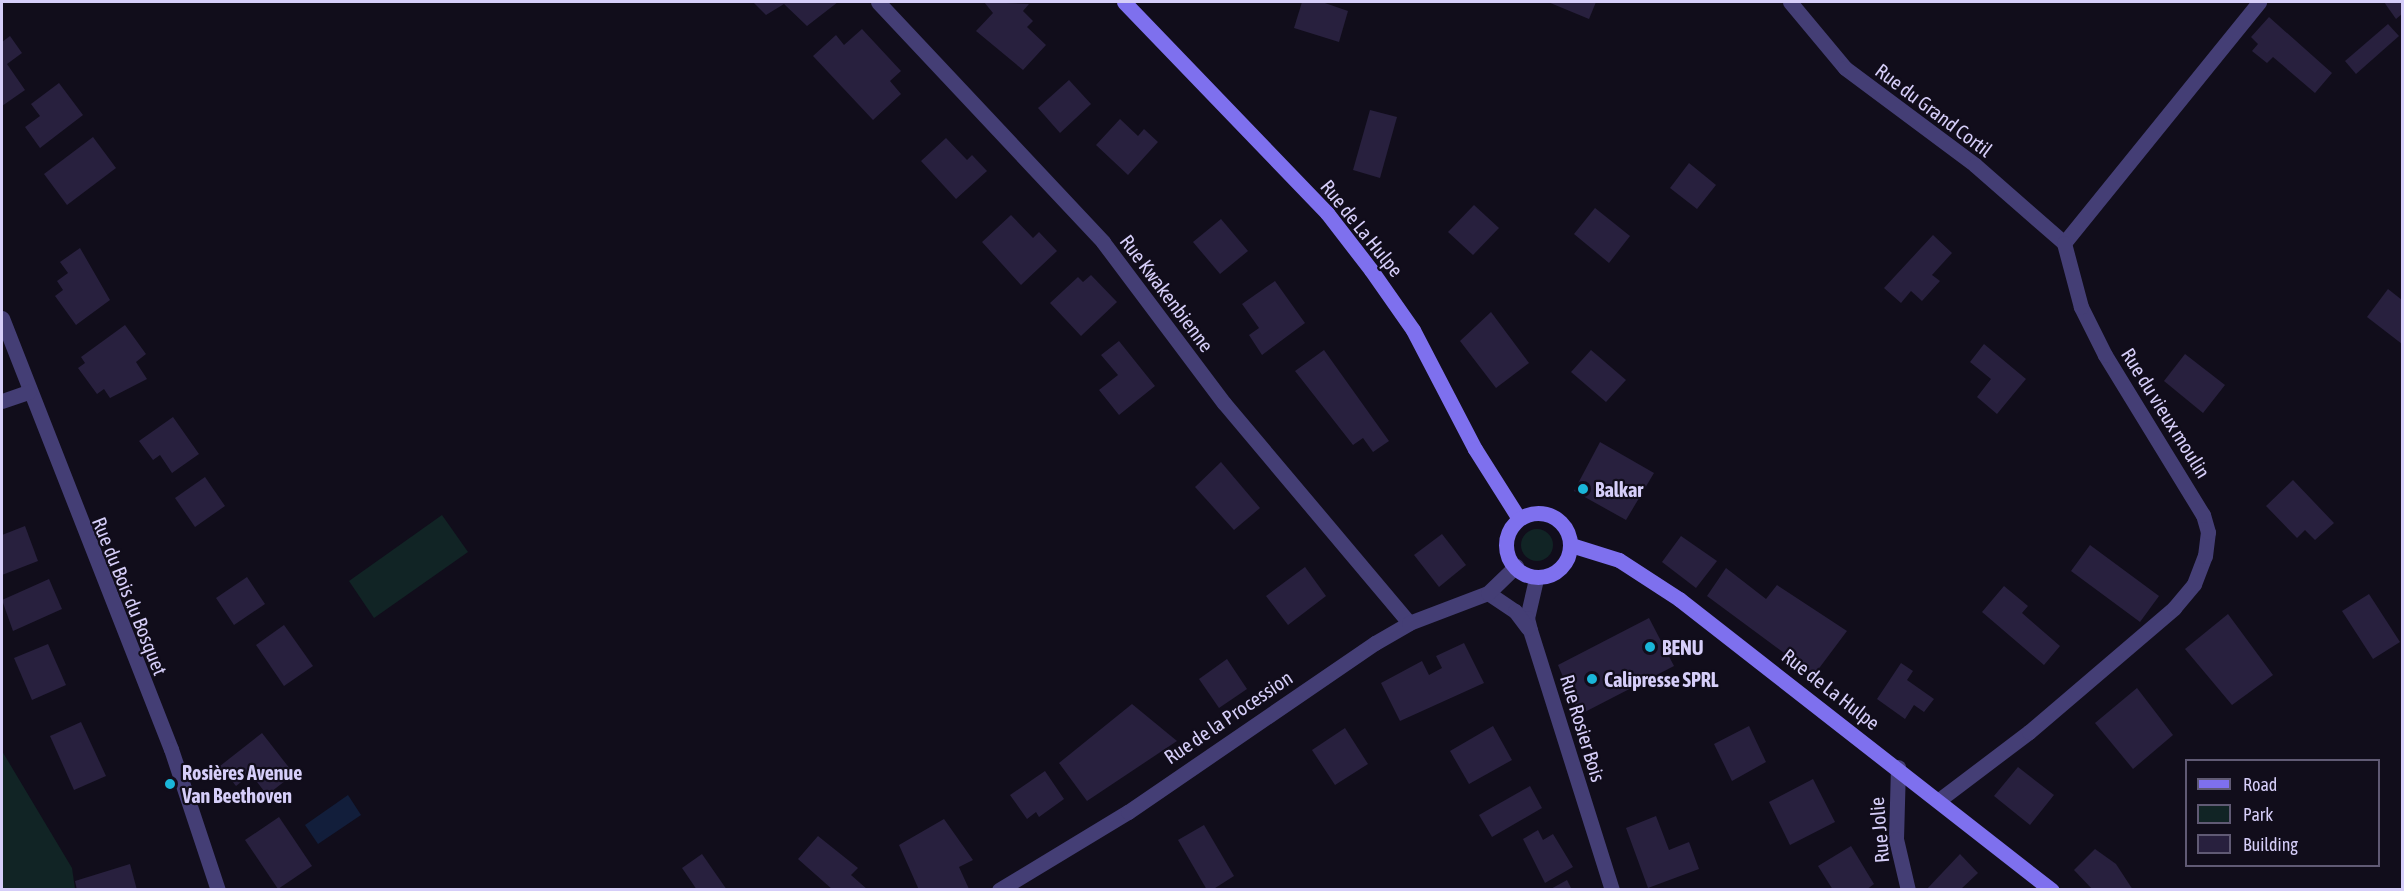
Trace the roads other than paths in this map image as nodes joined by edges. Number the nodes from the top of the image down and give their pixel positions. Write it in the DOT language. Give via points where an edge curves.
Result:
graph roads {
  1 [pos="878,2"];
  2 [pos="1124,2"];
  3 [pos="1790,2"];
  4 [pos="2259,2"];
  5 [pos="2064,243"];
  6 [pos="2,318"];
  7 [pos="28,392"];
  8 [pos="2,401"];
  9 [pos="1518,518"];
  10 [pos="1571,545"];
  11 [pos="1516,566"];
  12 [pos="1536,579"];
  13 [pos="1488,593"];
  14 [pos="1409,623"];
  15 [pos="1530,630"];
  16 [pos="1898,767"];
  17 [pos="1939,800"];
  18 [pos="218,890"];
  19 [pos="999,890"];
  20 [pos="1612,890"];
  21 [pos="1908,890"];
  22 [pos="2052,890"];
  1 -- 14 [label="street, Rue Kwakenbienne" via="1103,242 1224,403"];
  2 -- 9 [label="street, Rue de La Hulpe" via="1327,213 1371,270 1413,330 1475,448"];
  3 -- 5 [label="street, Rue du Grand Cortil" via="1845,68 1975,165"];
  4 -- 5 [label="street"];
  5 -- 17 [label="street, Rue du vieux moulin" via="2081,307 2105,355 2202,515 2208,532 2205,556 2194,584 2174,608 2029,732"];
  6 -- 7 [label="street, Rue du Bois du Bosquet"];
  7 -- 8 [label="street"];
  7 -- 18 [label="street, Rue du Bois du Bosquet" via="171,749"];
  9 -- 10 [label="street" via="1532,512 1558,519"];
  9 -- 11 [label="street" via="1506,539"];
  10 -- 12 [label="street" via="1560,570"];
  10 -- 16 [label="street, Rue de La Hulpe" via="1619,560 1645,576"];
  11 -- 12 [label="street"];
  11 -- 13 [label="street, Rue de la Procession"];
  12 -- 15 [label="street, Rue Rosier Bois" via="1527,618"];
  13 -- 14 [label="street, Rue de la Procession"];
  13 -- 15 [label="street" via="1515,611"];
  14 -- 19 [label="street, Rue de la Procession" via="1128,812"];
  15 -- 20 [label="street, Rue Rosier Bois"];
  16 -- 17 [label="street, Rue de La Hulpe"];
  16 -- 21 [label="street, Rue Jolie" via="1896,839"];
  17 -- 22 [label="street, Rue de La Hulpe"];
}
